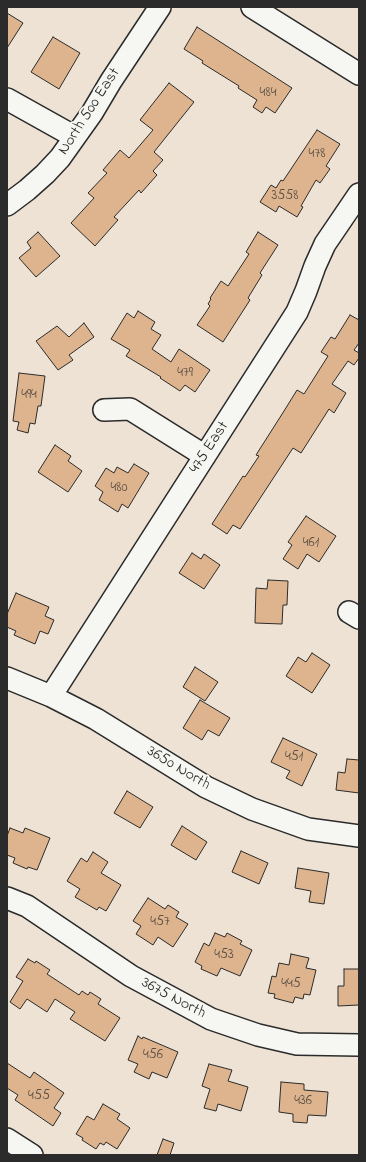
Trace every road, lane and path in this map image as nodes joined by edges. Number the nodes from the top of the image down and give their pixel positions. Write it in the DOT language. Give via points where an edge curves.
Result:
graph roads {
  1 [pos="160,7"];
  2 [pos="252,7"];
  3 [pos="359,74"];
  4 [pos="7,99"];
  5 [pos="75,138"];
  6 [pos="359,194"];
  7 [pos="7,205"];
  8 [pos="104,410"];
  9 [pos="205,456"];
  10 [pos="7,678"];
  11 [pos="51,696"];
  12 [pos="359,836"];
  13 [pos="7,898"];
  14 [pos="359,1045"];
  15 [pos="7,1139"];
  16 [pos="32,1155"];
  1 -- 5 [label="street, North 500 East"];
  2 -- 3 [label="street"];
  4 -- 5 [label="street"];
  5 -- 7 [label="street, North 500 East" via="45,174"];
  6 -- 9 [label="street, 475 East" via="325,244 297,312"];
  8 -- 9 [label="street" via="130,409"];
  9 -- 11 [label="street, 475 East"];
  10 -- 11 [label="street, 3650 North"];
  11 -- 12 [label="street, 3650 North" via="96,719 206,787 252,809 308,829"];
  13 -- 14 [label="street, 3675 North" via="26,906 132,976 211,1019 258,1036 297,1044"];
  15 -- 16 [label="street"];
}
